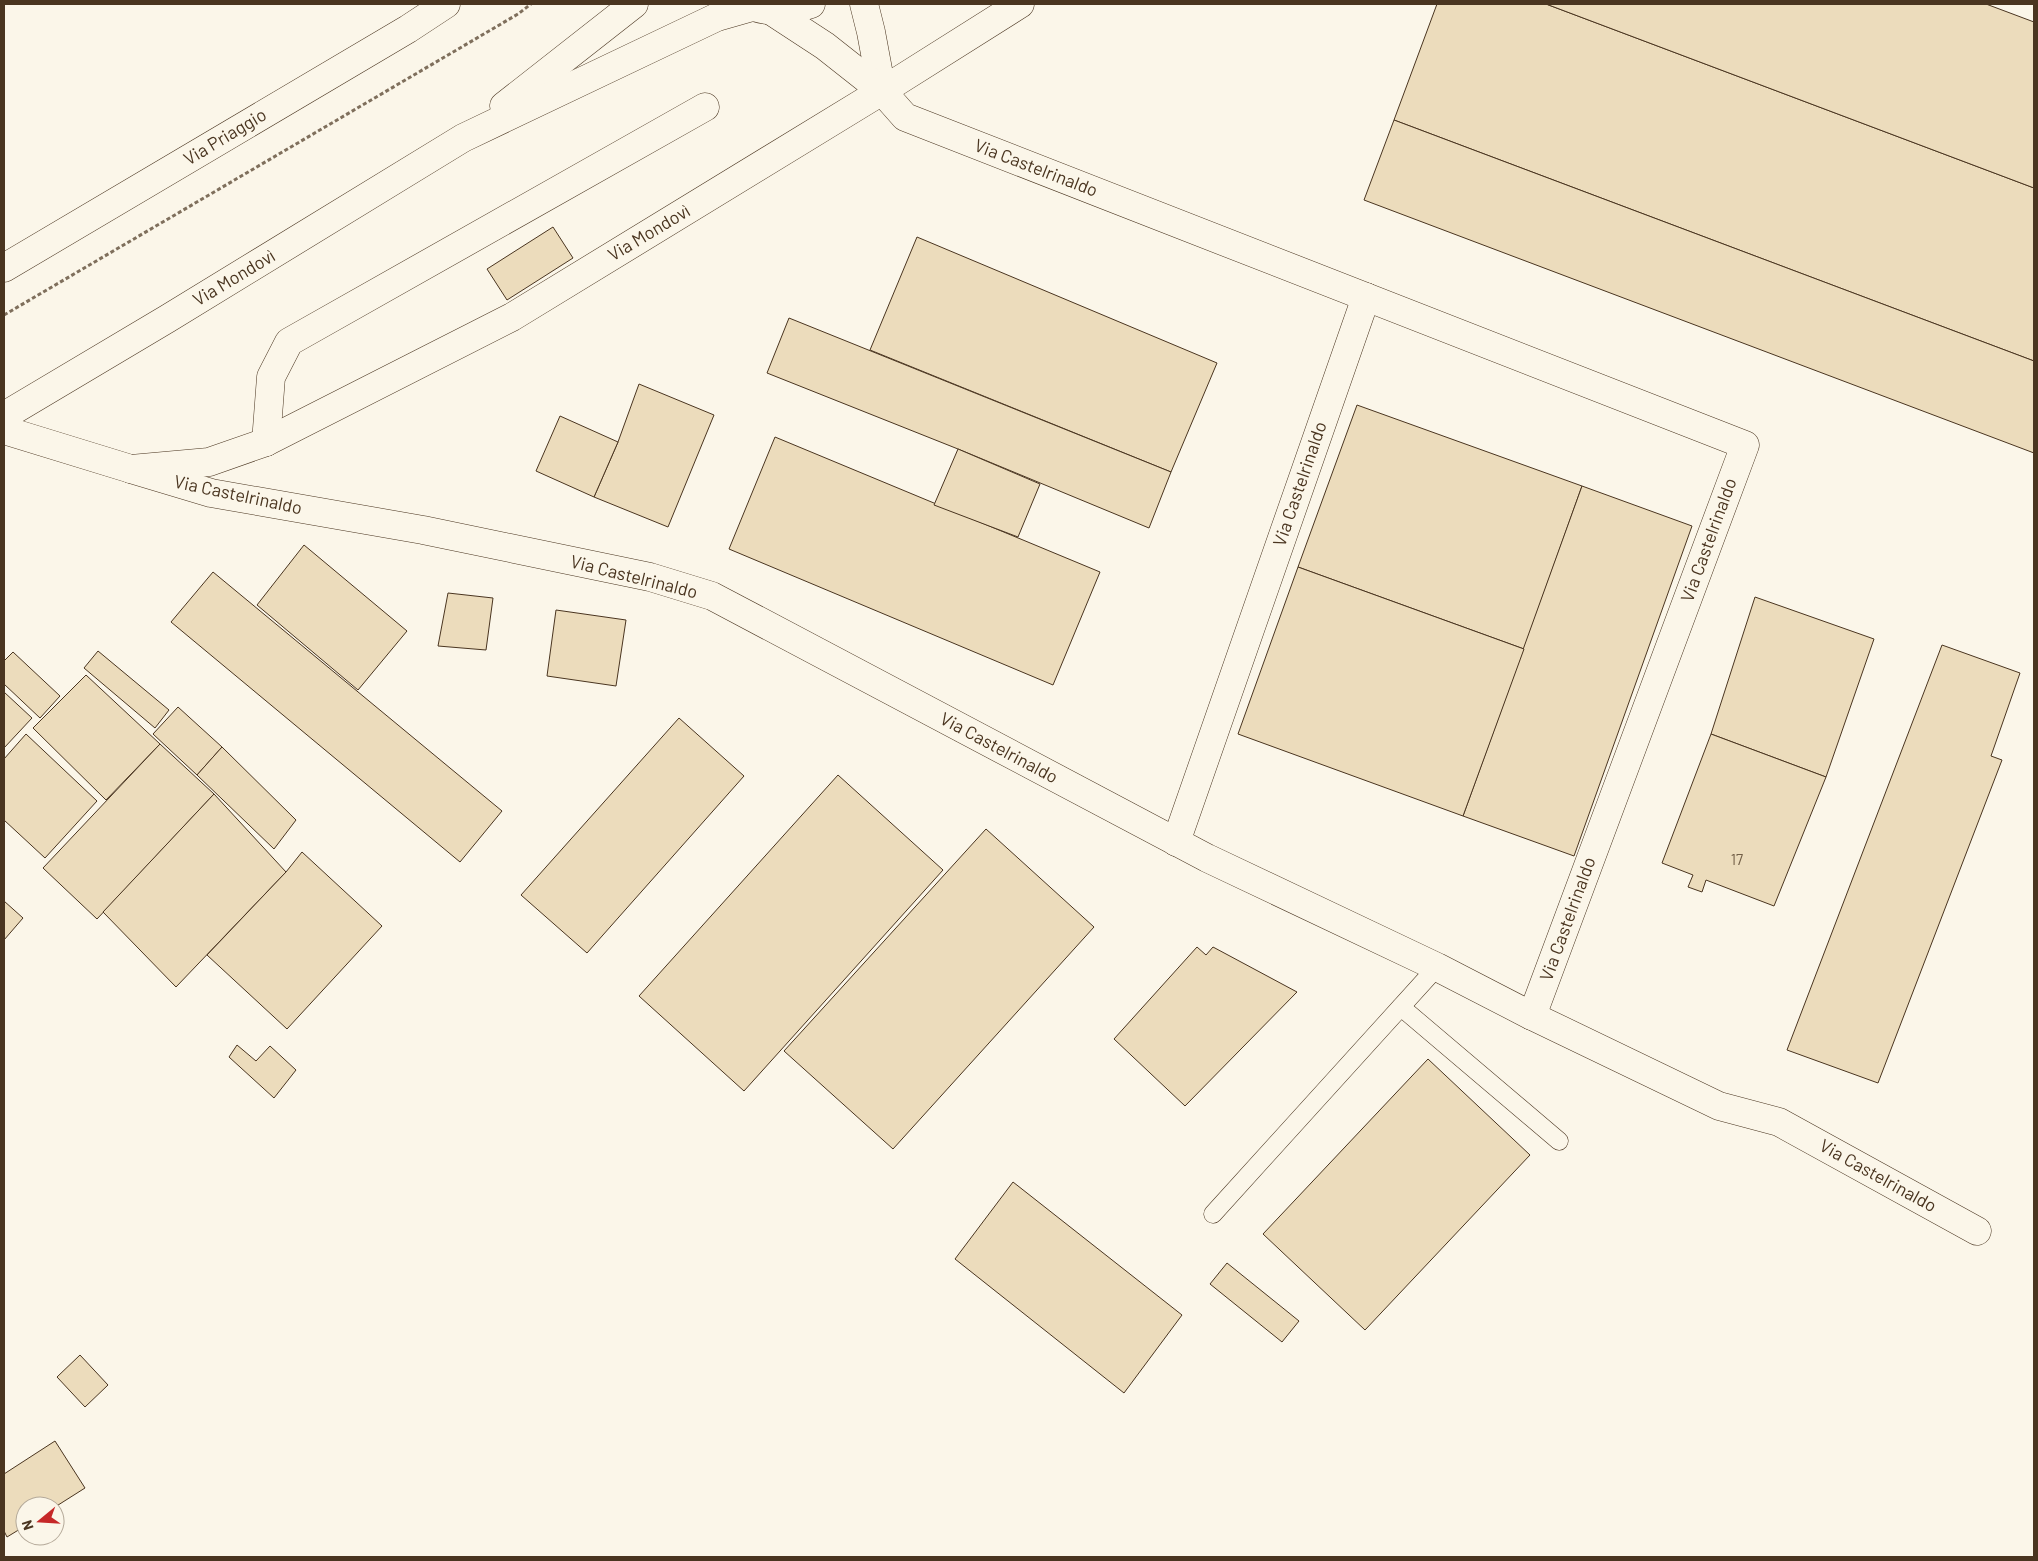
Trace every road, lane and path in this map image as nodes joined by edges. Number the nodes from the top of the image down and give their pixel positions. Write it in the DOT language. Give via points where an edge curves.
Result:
graph roads {
  1 [pos="446,4"];
  2 [pos="531,4"];
  3 [pos="634,4"];
  4 [pos="811,4"];
  5 [pos="864,4"];
  6 [pos="1020,4"];
  7 [pos="756,7"];
  8 [pos="882,91"];
  9 [pos="705,106"];
  10 [pos="463,138"];
  11 [pos="4,268"];
  12 [pos="1366,297"];
  13 [pos="4,315"];
  14 [pos="4,416"];
  15 [pos="4,430"];
  16 [pos="266,442"];
  17 [pos="131,469"];
  18 [pos="1176,842"];
  19 [pos="1437,967"];
  20 [pos="1401,1006"];
  21 [pos="1532,1016"];
  22 [pos="1559,1141"];
  23 [pos="1213,1214"];
  24 [pos="1977,1230"];
  1 -- 11 [label="street, Via Priaggio"];
  2 -- 13 [label="path"];
  3 -- 10 [label="street, Via Mondovì"];
  4 -- 7 [label="street, Via Mondovì" via="795,9"];
  5 -- 8 [label="street"];
  6 -- 8 [label="street, Via Mondovì"];
  7 -- 8 [label="street, Via Castelrinaldo" via="825,46"];
  7 -- 10 [label="street, Via Mondovì" via="717,17"];
  8 -- 12 [label="street, Via Castelrinaldo" via="905,117"];
  8 -- 16 [label="street, Via Mondovì" via="512,317"];
  9 -- 16 [label="street" via="289,342 270,377"];
  10 -- 14 [label="street, Via Mondovì"];
  12 -- 18 [label="street, Via Castelrinaldo"];
  12 -- 21 [label="street, Via Castelrinaldo" via="1745,445"];
  15 -- 17 [label="street, Via Mondovì"];
  16 -- 17 [label="street, Via Mondovì" via="209,462"];
  17 -- 18 [label="street, Via Castelrinaldo" via="211,493 423,530 650,577 712,596"];
  18 -- 19 [label="street, Via Castelrinaldo"];
  19 -- 20 [label="lane"];
  19 -- 21 [label="street, Via Castelrinaldo"];
  20 -- 22 [label="lane"];
  20 -- 23 [label="lane"];
  21 -- 24 [label="street, Via Castelrinaldo" via="1719,1106 1780,1122"];
}
